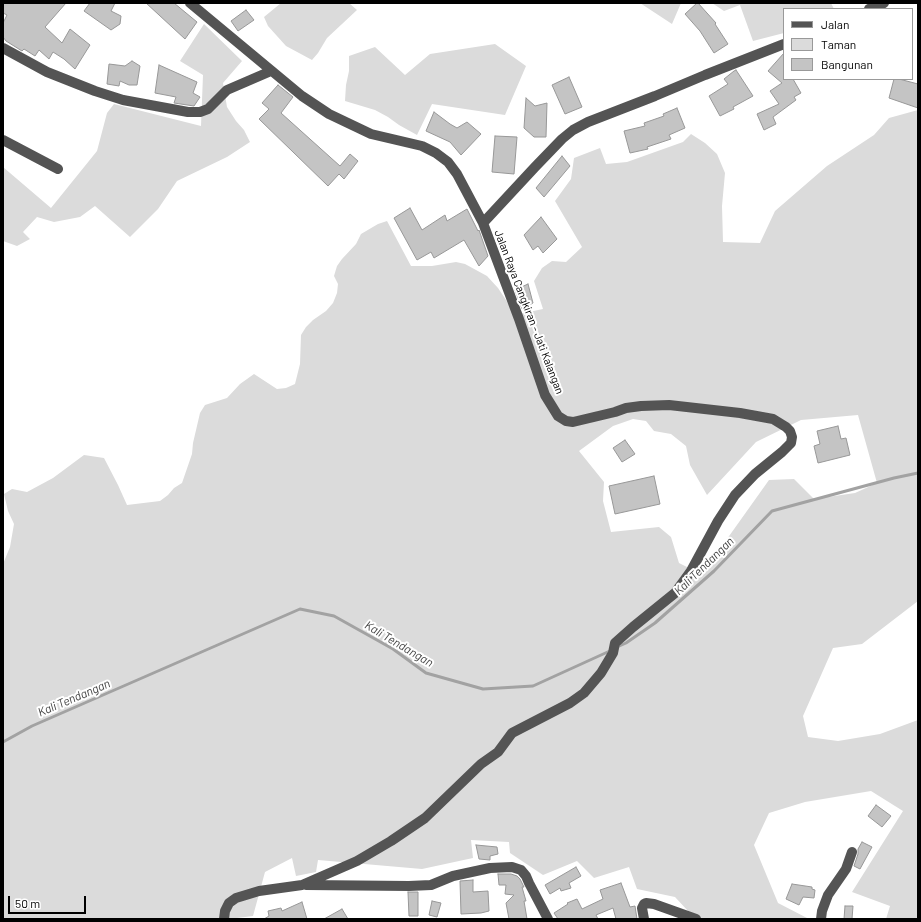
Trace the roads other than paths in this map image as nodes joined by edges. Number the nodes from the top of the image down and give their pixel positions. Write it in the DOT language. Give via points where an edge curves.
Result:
graph roads {
  1 [pos="190,3"];
  2 [pos="884,3"];
  3 [pos="872,8"];
  4 [pos="783,44"];
  5 [pos="3,48"];
  6 [pos="271,70"];
  7 [pos="3,140"];
  8 [pos="58,169"];
  9 [pos="483,223"];
  10 [pos="852,852"];
  11 [pos="302,885"];
  12 [pos="224,919"];
  13 [pos="548,919"];
  14 [pos="644,919"];
  15 [pos="696,919"];
  16 [pos="821,919"];
  1 -- 6 [label="street"];
  2 -- 3 [label="street"];
  4 -- 9 [label="street, Jalan Raya Cangkiran - Jati Kalangan" via="573,130 534,167"];
  5 -- 6 [label="street" via="47,72 95,91 123,100 188,112 208,109 228,90"];
  6 -- 9 [label="street" via="329,114 371,134 422,146 436,152 458,174"];
  7 -- 8 [label="street"];
  9 -- 11 [label="street, Jalan Raya Cangkiran - Jati Kalangan" via="545,395 558,416 573,422 626,408 669,405 740,413 773,420 786,426 792,437 791,444 755,474 735,495 691,571 675,593 633,627 614,648 601,673 584,692 570,703 512,733 498,752 481,764 425,818 357,861"];
  10 -- 16 [label="street" via="846,869 826,899"];
  11 -- 12 [label="street, Jalan Raya Cangkiran - Jati Kalangan" via="259,891 236,898 229,902"];
  11 -- 13 [label="street" via="431,885 453,876 490,868 512,867 521,870 526,876"];
  14 -- 15 [label="street" via="642,908 646,903"];
}
